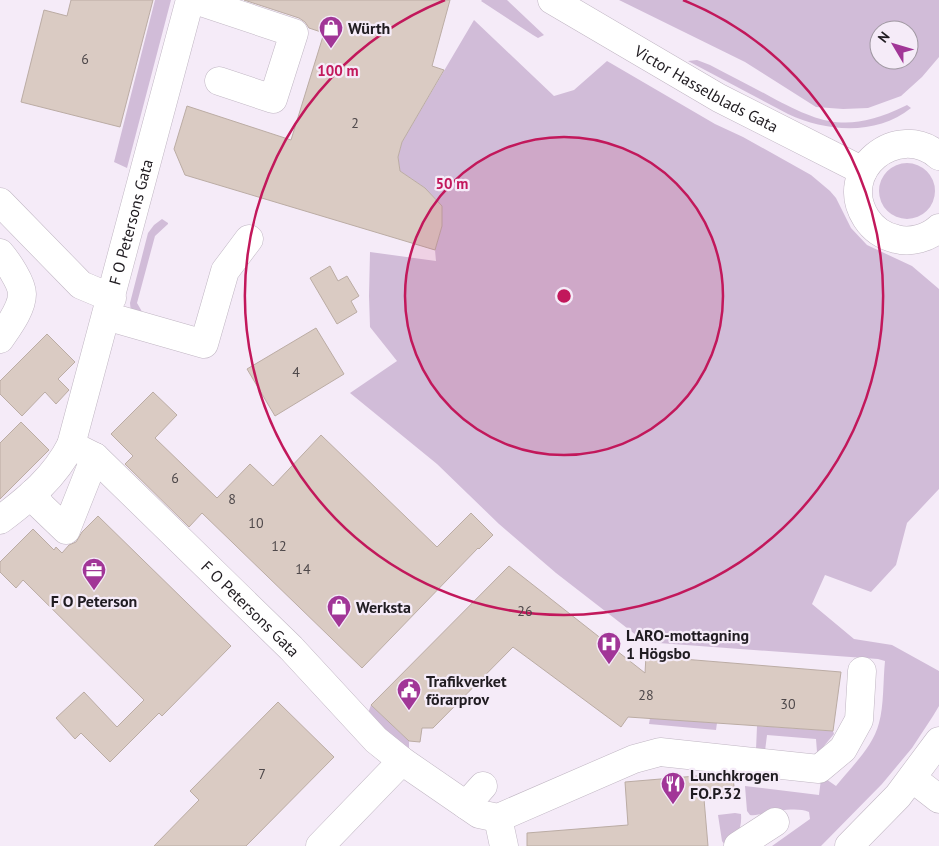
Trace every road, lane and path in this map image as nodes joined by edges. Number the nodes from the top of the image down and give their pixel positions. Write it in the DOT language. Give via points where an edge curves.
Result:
graph roads {
  1 [pos="190,0"];
  2 [pos="195,0"];
  3 [pos="552,0"];
  4 [pos="219,81"];
  5 [pos="936,146"];
  6 [pos="863,171"];
  7 [pos="4,213"];
  8 [pos="936,236"];
  9 [pos="249,239"];
  10 [pos="0,253"];
  11 [pos="109,307"];
  12 [pos="0,339"];
  13 [pos="83,451"];
  14 [pos="33,493"];
  15 [pos="0,520"];
  16 [pos="862,672"];
  17 [pos="939,741"];
  18 [pos="402,761"];
  19 [pos="912,778"];
  20 [pos="939,799"];
  21 [pos="498,818"];
  22 [pos="775,822"];
  23 [pos="320,846"];
  24 [pos="504,846"];
  25 [pos="738,846"];
  26 [pos="848,846"];
  1 -- 11 [label="street, F O Petersons Gata"];
  2 -- 4 [label="street" via="294,33 273,99"];
  3 -- 6 [label="street, Victor Hasselblads Gata" via="720,98"];
  5 -- 6 [label="street" via="895,145 876,154"];
  6 -- 8 [label="street" via="858,196 863,213 873,227 888,237 905,241"];
  7 -- 11 [label="street" via="81,286"];
  9 -- 11 [label="street" via="225,271 204,344"];
  10 -- 12 [label="street" via="10,264 22,293 16,314"];
  11 -- 13 [label="street, F O Petersons Gata"];
  13 -- 14 [label="street, F O Petersons Gata" via="62,462"];
  13 -- 14 [label="street" via="66,530 41,506"];
  13 -- 18 [label="street, F O Petersons Gata" via="291,648 376,740"];
  14 -- 15 [label="street, F O Petersons Gata"];
  16 -- 21 [label="street" via="859,720 843,749 819,769 660,752 634,759"];
  17 -- 19 [label="street"];
  18 -- 21 [label="street, F O Petersons Gata" via="475,795 479,814"];
  18 -- 23 [label="street"];
  19 -- 20 [label="street"];
  19 -- 26 [label="street"];
  21 -- 24 [label="street"];
  22 -- 25 [label="street"];
}
